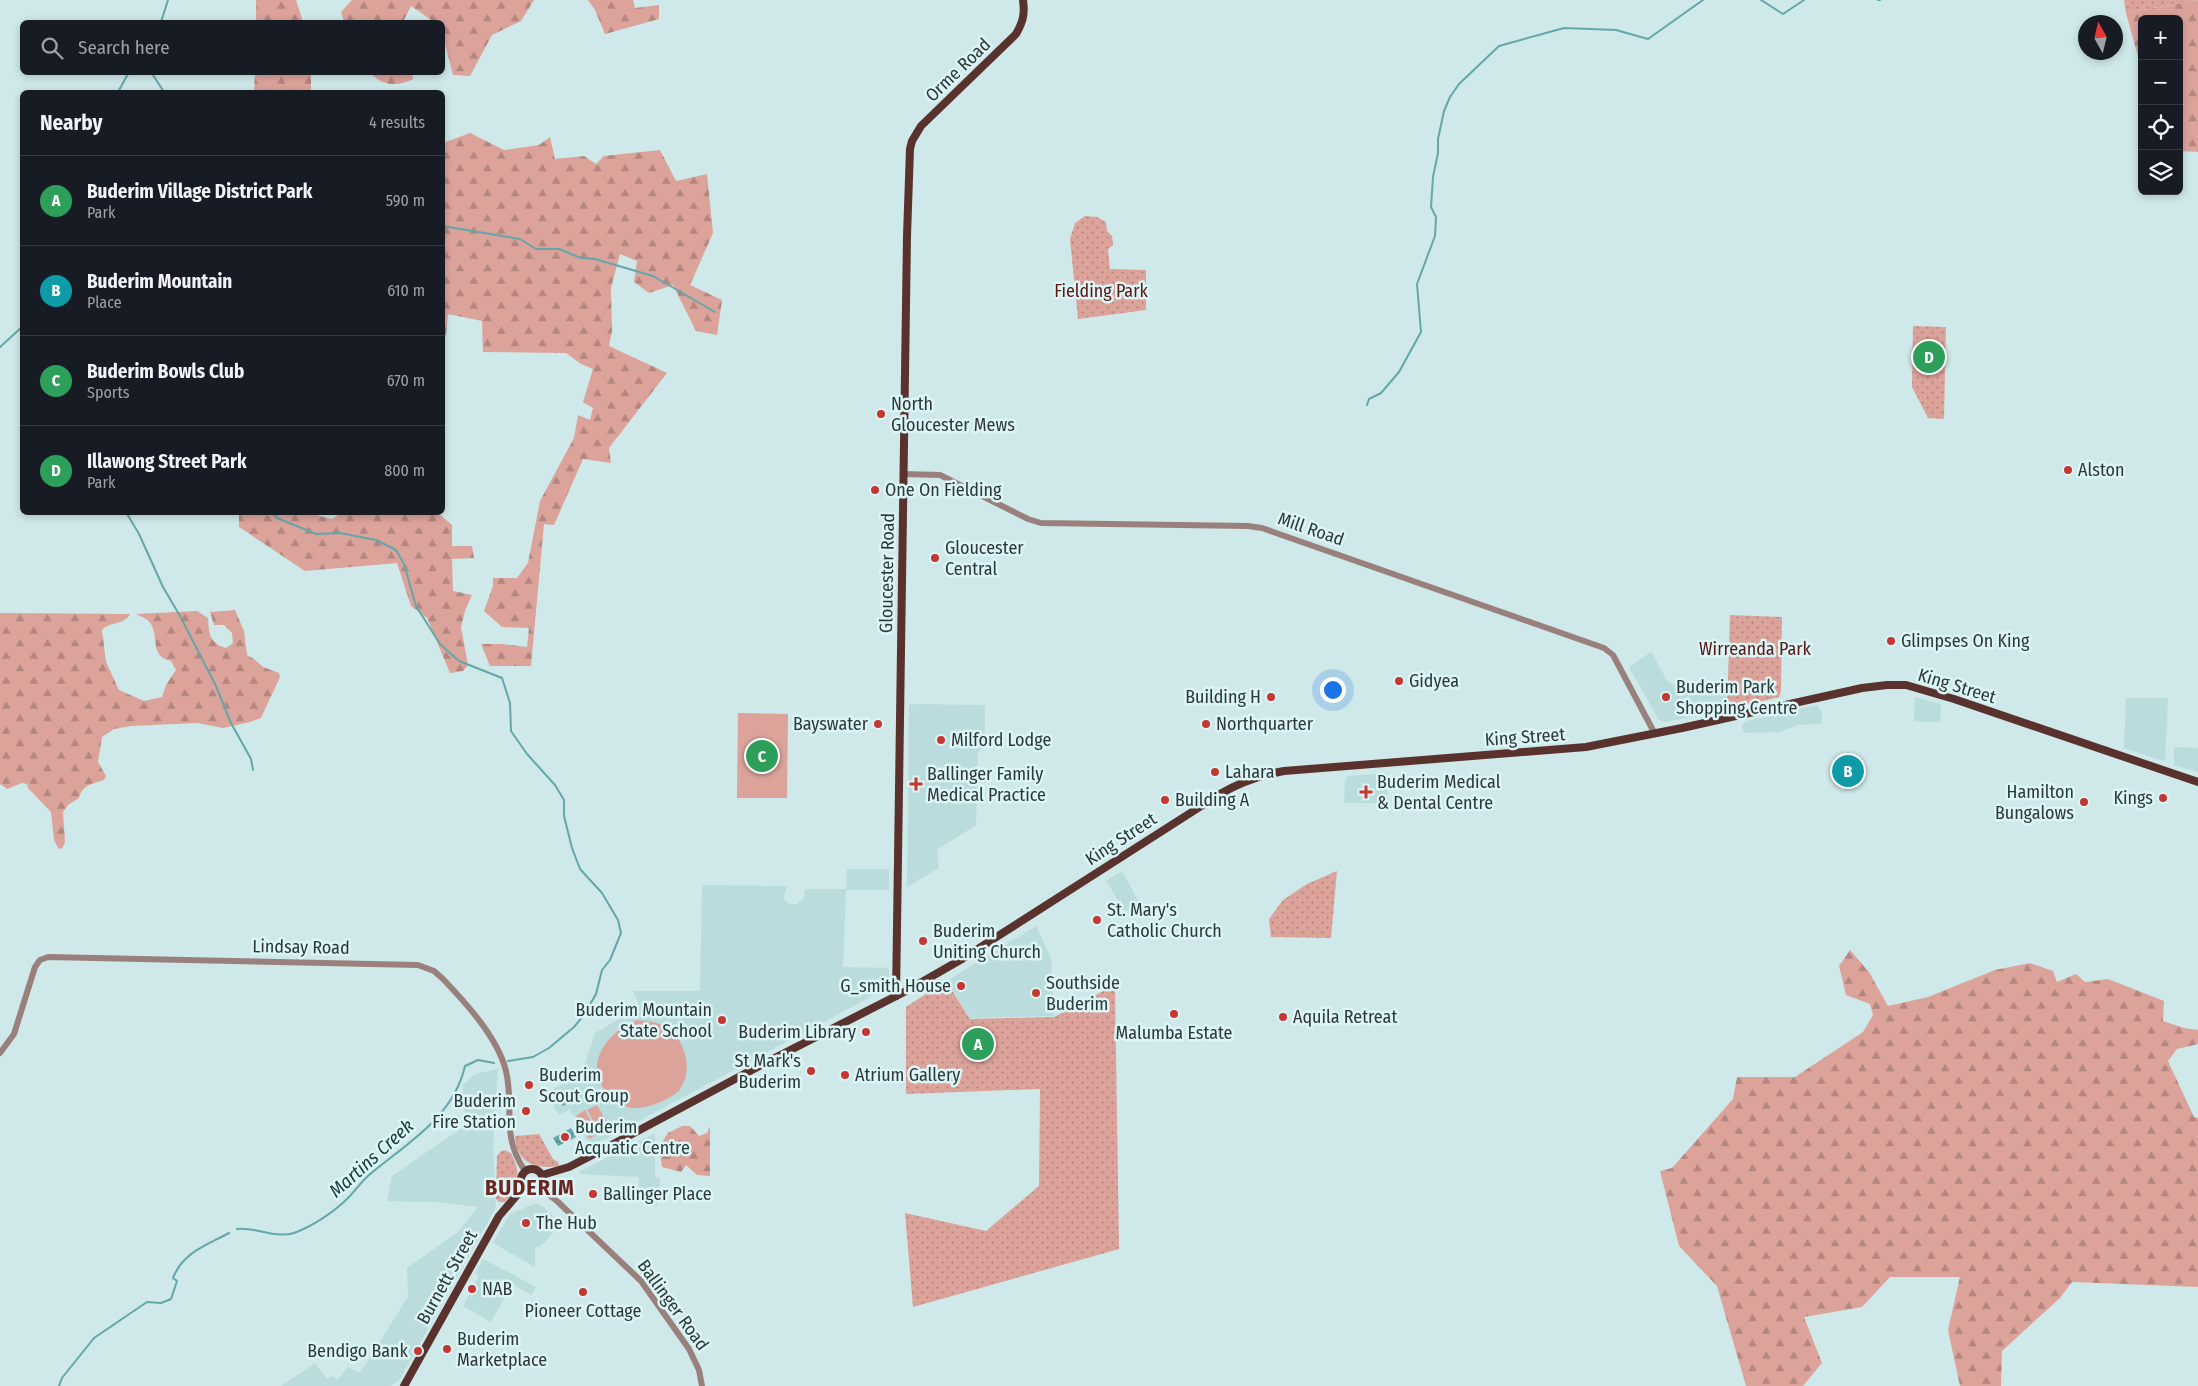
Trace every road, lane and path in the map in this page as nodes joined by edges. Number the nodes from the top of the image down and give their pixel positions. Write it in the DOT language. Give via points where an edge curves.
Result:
graph roads {
  1 [pos="1023,0"];
  2 [pos="910,150"];
  3 [pos="904,474"];
  4 [pos="1655,734"];
  5 [pos="2198,782"];
  6 [pos="896,996"];
  7 [pos="0,1053"];
  8 [pos="525,1172"];
  9 [pos="542,1175"];
  10 [pos="523,1188"];
  11 [pos="540,1188"];
  12 [pos="404,1386"];
  13 [pos="702,1386"];
  1 -- 2 [label="main road, Orme Road" via="1025,12 1016,34 921,126"];
  2 -- 3 [label="main road, Gloucester Road"];
  3 -- 4 [label="street, Mill Road" via="940,476 1028,519 1041,522 1248,526 1271,531 1604,648 1613,655"];
  3 -- 6 [label="main road, Gloucester Road"];
  4 -- 5 [label="main road, King Street" via="1862,688 1906,685"];
  4 -- 6 [label="main road, King Street" via="1586,747 1284,770 1251,778 1220,794 962,959"];
  6 -- 9 [label="main road, King Street" via="604,1150 569,1167"];
  7 -- 8 [label="street, Lindsay Road" via="14,1034 35,967 48,957 418,965 434,971 443,979 499,1050 506,1073 511,1142"];
  8 -- 9 [label="main road" via="533,1169"];
  8 -- 10 [label="main road" via="521,1180"];
  9 -- 11 [label="main road"];
  10 -- 11 [label="main road" via="531,1192"];
  10 -- 12 [label="main road, Burnett Street" via="499,1216"];
  11 -- 13 [label="street, Ballinger Road" via="638,1277 689,1349 700,1370"];
}
